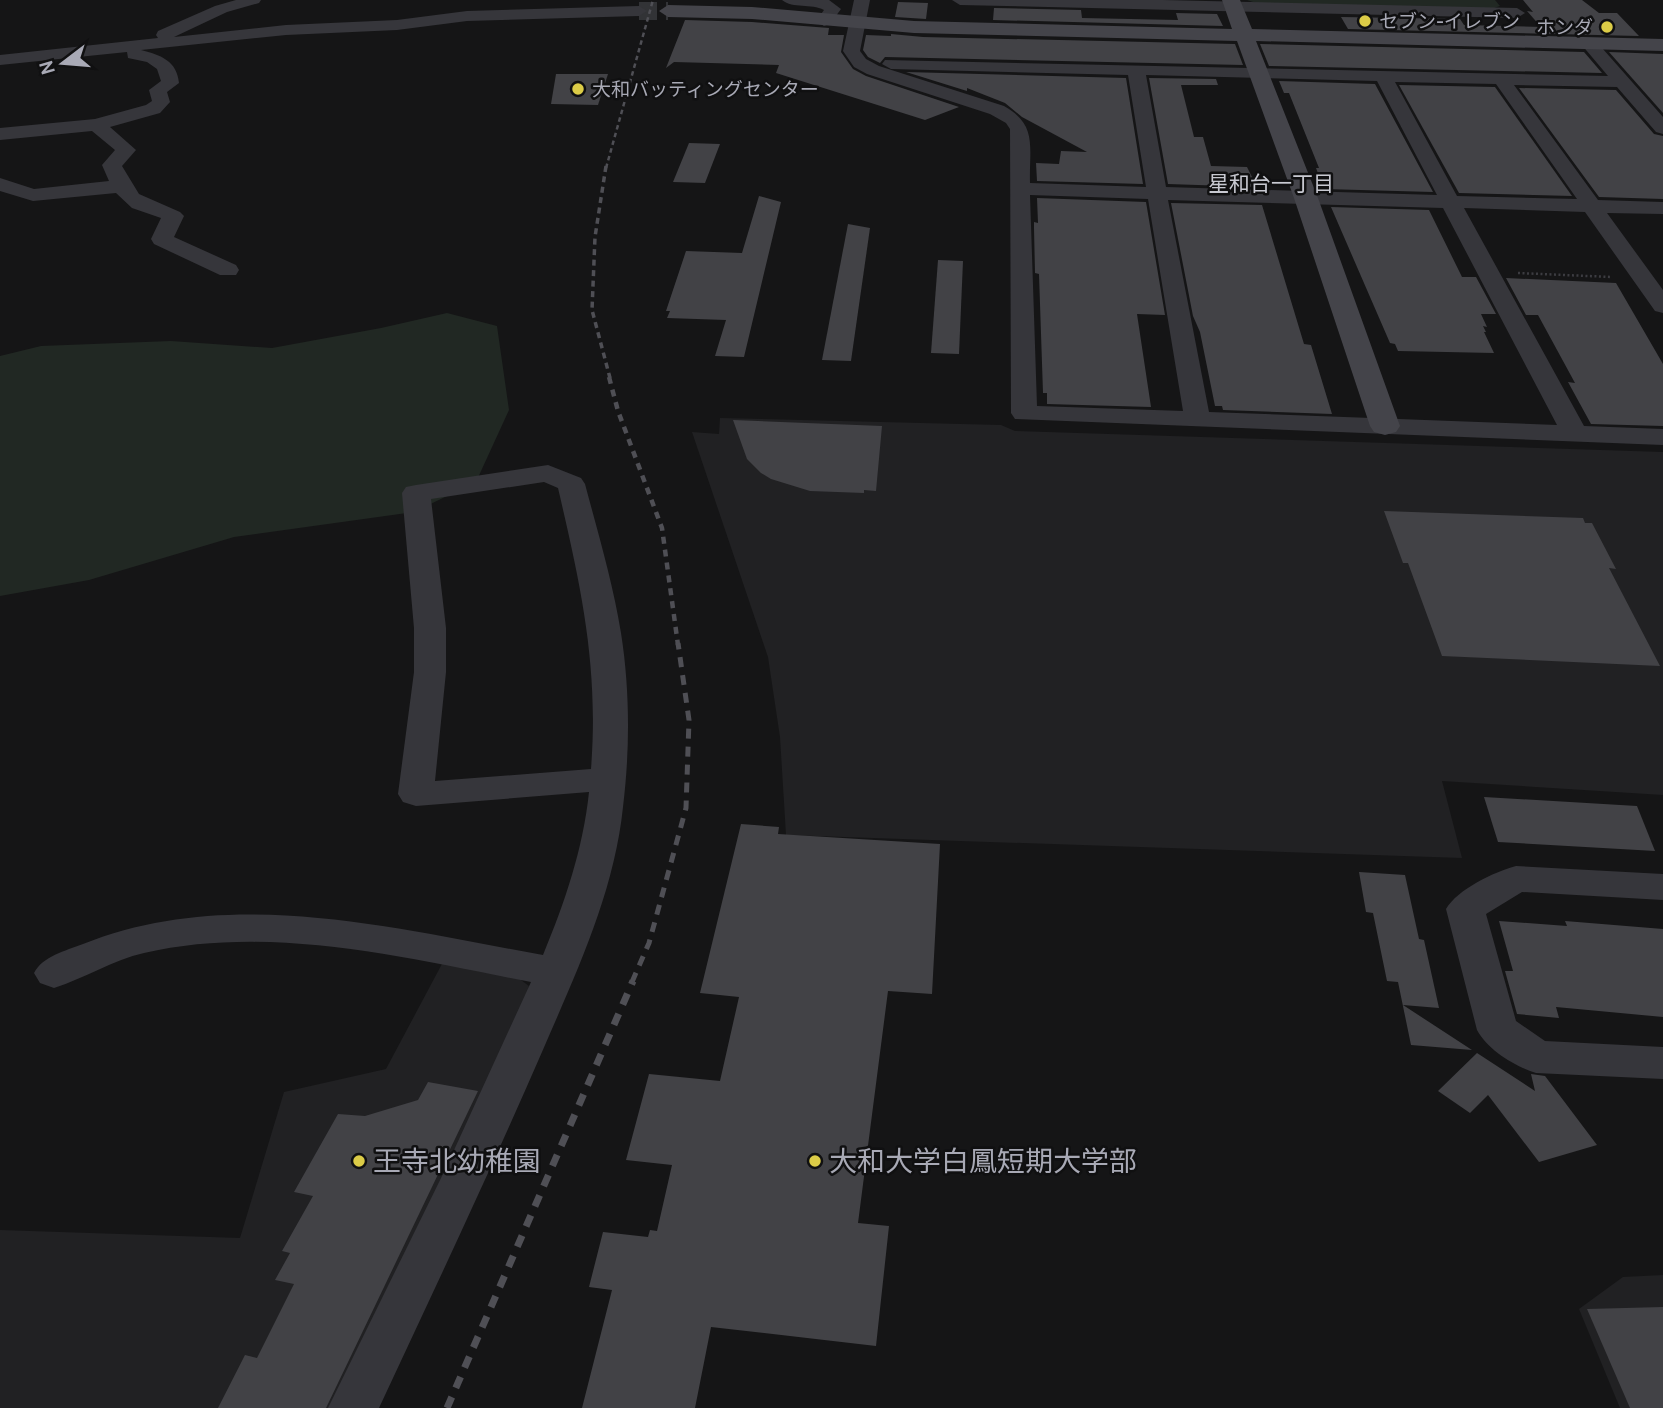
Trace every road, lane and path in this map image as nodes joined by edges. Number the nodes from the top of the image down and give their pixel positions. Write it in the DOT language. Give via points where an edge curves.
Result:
graph roads {
  1 [pos="253,0"];
  2 [pos="775,0"];
  3 [pos="790,0"];
  4 [pos="862,0"];
  5 [pos="960,0"];
  6 [pos="1232,3"];
  7 [pos="214,4"];
  8 [pos="1512,7"];
  9 [pos="639,11"];
  10 [pos="668,12"];
  11 [pos="752,13"];
  12 [pos="824,21"];
  13 [pos="857,24"];
  14 [pos="1246,35"];
  15 [pos="1542,42"];
  16 [pos="1589,44"];
  17 [pos="1663,46"];
  18 [pos="139,50"];
  19 [pos="0,60"];
  20 [pos="860,63"];
  21 [pos="1136,70"];
  22 [pos="50,73"];
  23 [pos="1260,73"];
  24 [pos="1383,76"];
  25 [pos="1502,80"];
  26 [pos="1623,82"];
  27 [pos="96,125"];
  28 [pos="1663,128"];
  29 [pos="0,134"];
  30 [pos="0,184"];
  31 [pos="122,186"];
  32 [pos="1021,189"];
  33 [pos="1157,193"];
  34 [pos="1306,198"];
  35 [pos="1452,202"];
  36 [pos="1593,206"];
  37 [pos="1663,208"];
  38 [pos="228,270"];
  39 [pos="1490,272"];
  40 [pos="1643,278"];
  41 [pos="1663,306"];
  42 [pos="1198,420"];
  43 [pos="1385,426"];
  44 [pos="1576,433"];
  45 [pos="1663,437"];
  46 [pos="607,779"];
  47 [pos="1663,887"];
  48 [pos="555,972"];
  49 [pos="54,973"];
  50 [pos="1663,1063"];
  51 [pos="353,1408"];
  1 -- 7 [label="street"];
  2 -- 11 [label="street"];
  3 -- 12 [label="street" via="821,2 833,9"];
  4 -- 13 [label="street"];
  5 -- 6 [label="street"];
  6 -- 8 [label="street"];
  6 -- 14 [label="street"];
  7 -- 18 [label="street"];
  8 -- 15 [label="street"];
  9 -- 18 [label="street" via="467,16 397,25 286,30"];
  10 -- 11 [label="street"];
  11 -- 12 [label="street"];
  12 -- 13 [label="street"];
  13 -- 14 [label="street"];
  13 -- 20 [label="street" via="851,51"];
  14 -- 15 [label="street"];
  14 -- 23 [label="street"];
  15 -- 16 [label="street"];
  16 -- 17 [label="street"];
  16 -- 26 [label="street"];
  18 -- 19 [label="street"];
  18 -- 22 [label="street" via="127,60"];
  18 -- 27 [label="street" via="166,67 170,83 158,90 161,102 153,109"];
  20 -- 21 [label="street"];
  20 -- 32 [label="street" via="982,103 1013,119 1019,130"];
  21 -- 23 [label="street"];
  21 -- 33 [label="street"];
  23 -- 24 [label="street"];
  23 -- 34 [label="street"];
  24 -- 25 [label="street"];
  24 -- 35 [label="street"];
  25 -- 26 [label="street"];
  25 -- 36 [label="street"];
  26 -- 28 [label="street"];
  27 -- 29 [label="street"];
  27 -- 31 [label="street" via="126,149 111,165"];
  30 -- 31 [label="street" via="33,195"];
  31 -- 38 [label="street" via="138,203 173,216 162,239"];
  32 -- 33 [label="street"];
  32 -- 42 [label="street" via="1024,413"];
  33 -- 34 [label="street"];
  33 -- 42 [label="street"];
  34 -- 35 [label="street"];
  34 -- 43 [label="street"];
  35 -- 36 [label="street"];
  35 -- 39 [label="street"];
  36 -- 37 [label="street"];
  36 -- 40 [label="street"];
  39 -- 40 [label="path"];
  39 -- 44 [label="street"];
  40 -- 41 [label="street"];
  42 -- 43 [label="street"];
  43 -- 44 [label="street"];
  44 -- 45 [label="street"];
  46 -- 46 [label="street" via="605,636 571,484 548,472 416,493 430,628 430,672 416,794"];
  46 -- 48 [label="street" via="591,881"];
  47 -- 50 [label="street" via="1516,879 1465,909 1498,1030 1536,1057"];
  48 -- 49 [label="street" via="323,933 205,930 140,940"];
  48 -- 51 [label="street" via="470,1168"];
}
